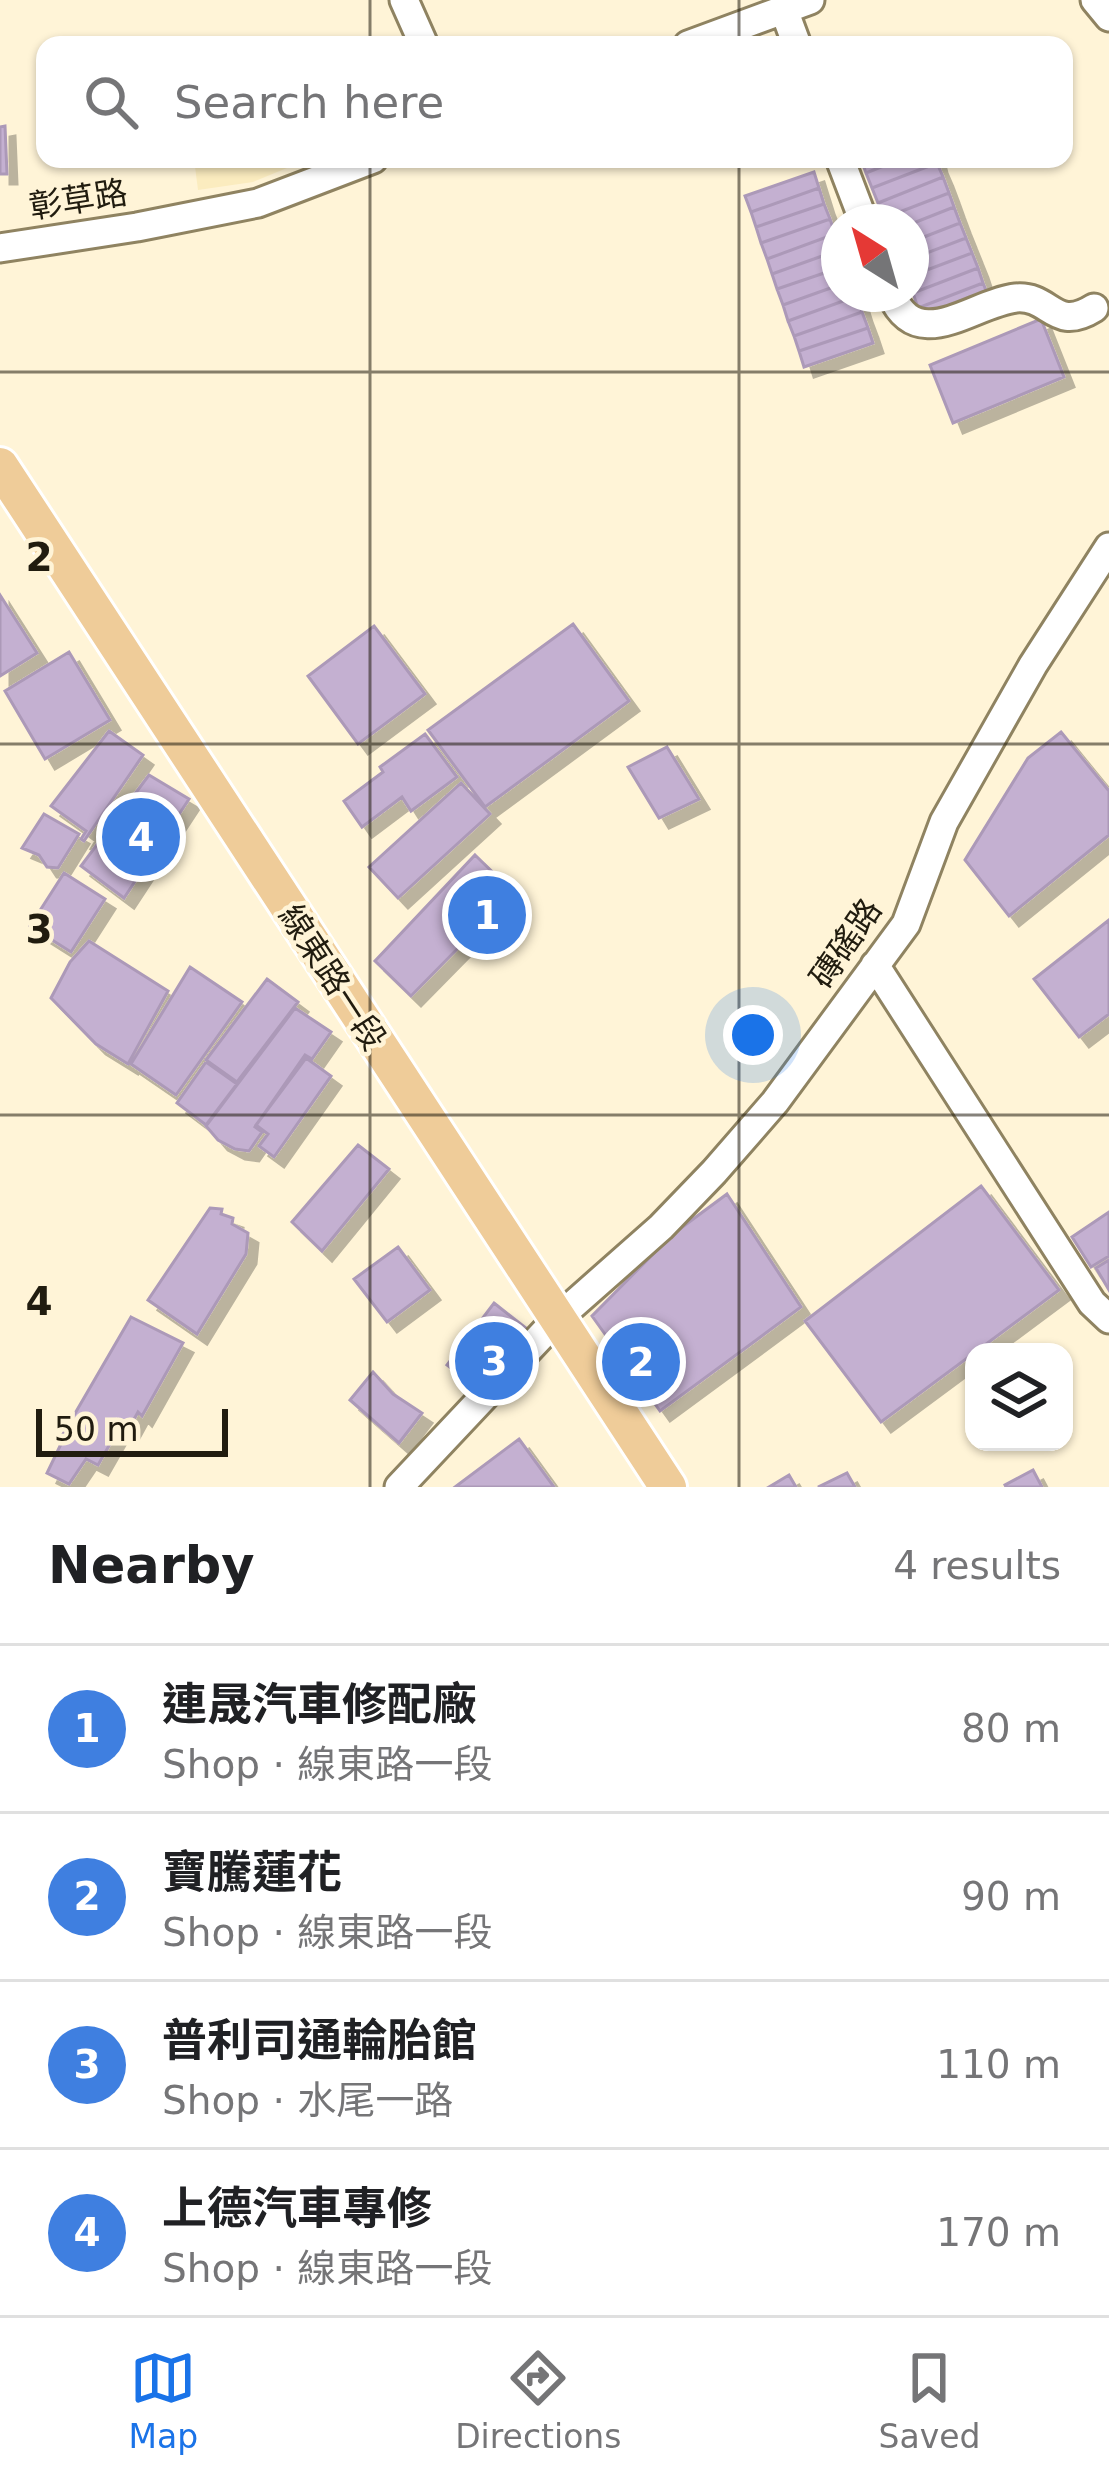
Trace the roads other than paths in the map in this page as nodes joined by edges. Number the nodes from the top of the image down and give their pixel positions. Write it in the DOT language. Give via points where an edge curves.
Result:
graph roads {
  1 [pos="404,0"];
  2 [pos="1095,0"];
  3 [pos="797,5"];
  4 [pos="1109,17"];
  5 [pos="420,36"];
  6 [pos="713,36"];
  7 [pos="797,36"];
  8 [pos="349,168"];
  9 [pos="843,168"];
  10 [pos="857,204"];
  11 [pos="0,248"];
  12 [pos="1094,308"];
  13 [pos="900,312"];
  14 [pos="0,466"];
  15 [pos="1109,548"];
  16 [pos="875,965"];
  17 [pos="557,1319"];
  18 [pos="1109,1319"];
  19 [pos="398,1487"];
  20 [pos="668,1487"];
  1 -- 5 [label="street"];
  2 -- 4 [label="street"];
  3 -- 6 [label="street"];
  3 -- 7 [label="street"];
  8 -- 11 [label="street, 彰草路" via="258,202"];
  9 -- 10 [label="street"];
  12 -- 13 [label="street" via="1078,318 1060,316 1016,298 936,324"];
  14 -- 17 [label="main road, 線東路一段"];
  15 -- 16 [label="street, 磚磘路" via="1033,664 944,823 906,924"];
  16 -- 17 [label="street, 磚磘路" via="714,1172"];
  16 -- 18 [label="street"];
  17 -- 19 [label="street, 磚磘路"];
  17 -- 20 [label="main road, 線東路一段"];
}
